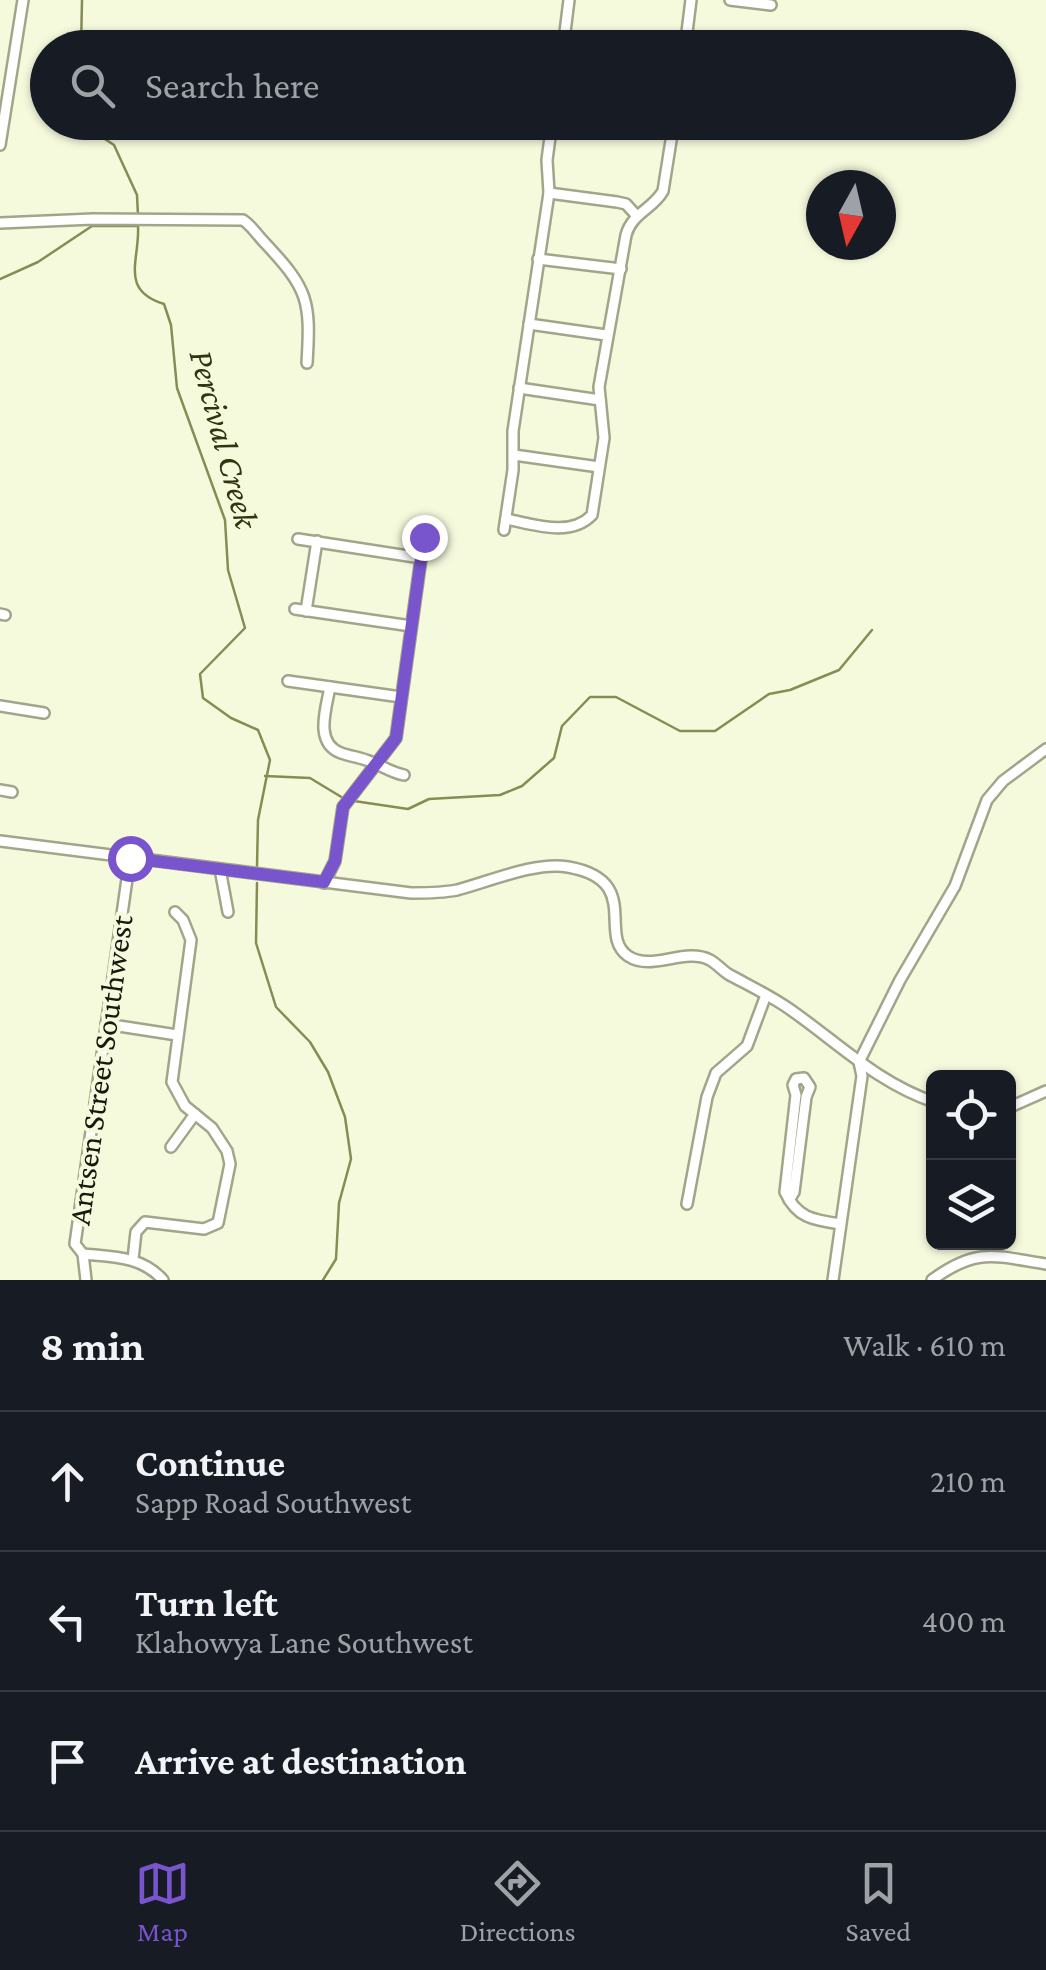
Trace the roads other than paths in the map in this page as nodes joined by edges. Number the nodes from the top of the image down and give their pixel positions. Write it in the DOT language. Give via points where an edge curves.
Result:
graph roads {
  1 [pos="23,0"];
  2 [pos="569,0"];
  3 [pos="691,0"];
  4 [pos="730,0"];
  5 [pos="770,5"];
  6 [pos="565,30"];
  7 [pos="687,30"];
  8 [pos="550,140"];
  9 [pos="671,140"];
  10 [pos="0,145"];
  11 [pos="549,193"];
  12 [pos="636,215"];
  13 [pos="0,224"];
  14 [pos="538,259"];
  15 [pos="621,269"];
  16 [pos="529,324"];
  17 [pos="606,334"];
  18 [pos="307,364"];
  19 [pos="519,388"];
  20 [pos="600,400"];
  21 [pos="514,455"];
  22 [pos="599,466"];
  23 [pos="424,537"];
  24 [pos="298,539"];
  25 [pos="316,542"];
  26 [pos="421,558"];
  27 [pos="294,609"];
  28 [pos="306,611"];
  29 [pos="411,626"];
  30 [pos="288,681"];
  31 [pos="330,687"];
  32 [pos="401,697"];
  33 [pos="0,706"];
  34 [pos="44,713"];
  35 [pos="1046,749"];
  36 [pos="376,764"];
  37 [pos="404,775"];
  38 [pos="0,790"];
  39 [pos="12,792"];
  40 [pos="0,841"];
  41 [pos="130,858"];
  42 [pos="220,869"];
  43 [pos="324,882"];
  44 [pos="175,912"];
  45 [pos="228,912"];
  46 [pos="766,995"];
  47 [pos="106,1024"];
  48 [pos="178,1035"];
  49 [pos="860,1062"];
  50 [pos="1046,1091"];
  51 [pos="926,1099"];
  52 [pos="1016,1104"];
  53 [pos="195,1114"];
  54 [pos="171,1147"];
  55 [pos="789,1200"];
  56 [pos="687,1204"];
  57 [pos="840,1224"];
  58 [pos="83,1254"];
  59 [pos="133,1259"];
  60 [pos="1046,1264"];
  61 [pos="86,1280"];
  62 [pos="164,1280"];
  63 [pos="833,1280"];
  64 [pos="932,1280"];
  1 -- 10 [label="street"];
  2 -- 6 [label="street"];
  3 -- 7 [label="street"];
  4 -- 5 [label="street"];
  8 -- 11 [label="street"];
  9 -- 12 [label="street" via="664,191"];
  11 -- 12 [label="street" via="626,204"];
  11 -- 14 [label="street"];
  12 -- 15 [label="street"];
  13 -- 18 [label="street" via="243,220 300,282 307,303"];
  14 -- 15 [label="street"];
  14 -- 16 [label="street"];
  15 -- 17 [label="street"];
  16 -- 17 [label="street"];
  16 -- 19 [label="street"];
  17 -- 20 [label="street"];
  19 -- 20 [label="street"];
  19 -- 21 [label="street"];
  20 -- 22 [label="street"];
  21 -- 22 [label="street"];
  21 -- 22 [label="street" via="505,525 585,523 595,506"];
  23 -- 26 [label="street"];
  24 -- 25 [label="street"];
  25 -- 26 [label="street"];
  25 -- 28 [label="street"];
  26 -- 29 [label="street"];
  27 -- 28 [label="street"];
  28 -- 29 [label="street"];
  29 -- 32 [label="street"];
  30 -- 31 [label="street"];
  31 -- 32 [label="street"];
  31 -- 36 [label="street" via="323,725 330,746"];
  32 -- 36 [label="street" via="396,738"];
  33 -- 34 [label="street"];
  35 -- 49 [label="street" via="988,800 951,895"];
  36 -- 37 [label="street"];
  36 -- 43 [label="street" via="343,807 335,861"];
  38 -- 39 [label="street"];
  40 -- 41 [label="street"];
  41 -- 42 [label="street"];
  41 -- 47 [label="street, Antsen Street Southwest"];
  42 -- 43 [label="street"];
  42 -- 45 [label="street"];
  43 -- 46 [label="street" via="432,893 566,866 608,886 618,946 627,956 701,957"];
  44 -- 48 [label="street" via="191,940"];
  46 -- 49 [label="street"];
  46 -- 56 [label="street" via="747,1046 716,1073"];
  47 -- 48 [label="street"];
  47 -- 58 [label="street, Antsen Street Southwest" via="75,1244"];
  48 -- 53 [label="street" via="172,1082"];
  49 -- 51 [label="street"];
  49 -- 57 [label="street"];
  50 -- 52 [label="street"];
  53 -- 54 [label="street"];
  53 -- 59 [label="street" via="227,1152 222,1216 204,1229 145,1222 136,1232"];
  55 -- 55 [label="street" via="810,1087 804,1078 793,1085 784,1186"];
  55 -- 57 [label="street" via="804,1218"];
  57 -- 63 [label="street"];
  58 -- 59 [label="street"];
  58 -- 61 [label="street, Antsen Street Southwest"];
  59 -- 62 [label="street"];
  60 -- 64 [label="street" via="974,1256"];
}
